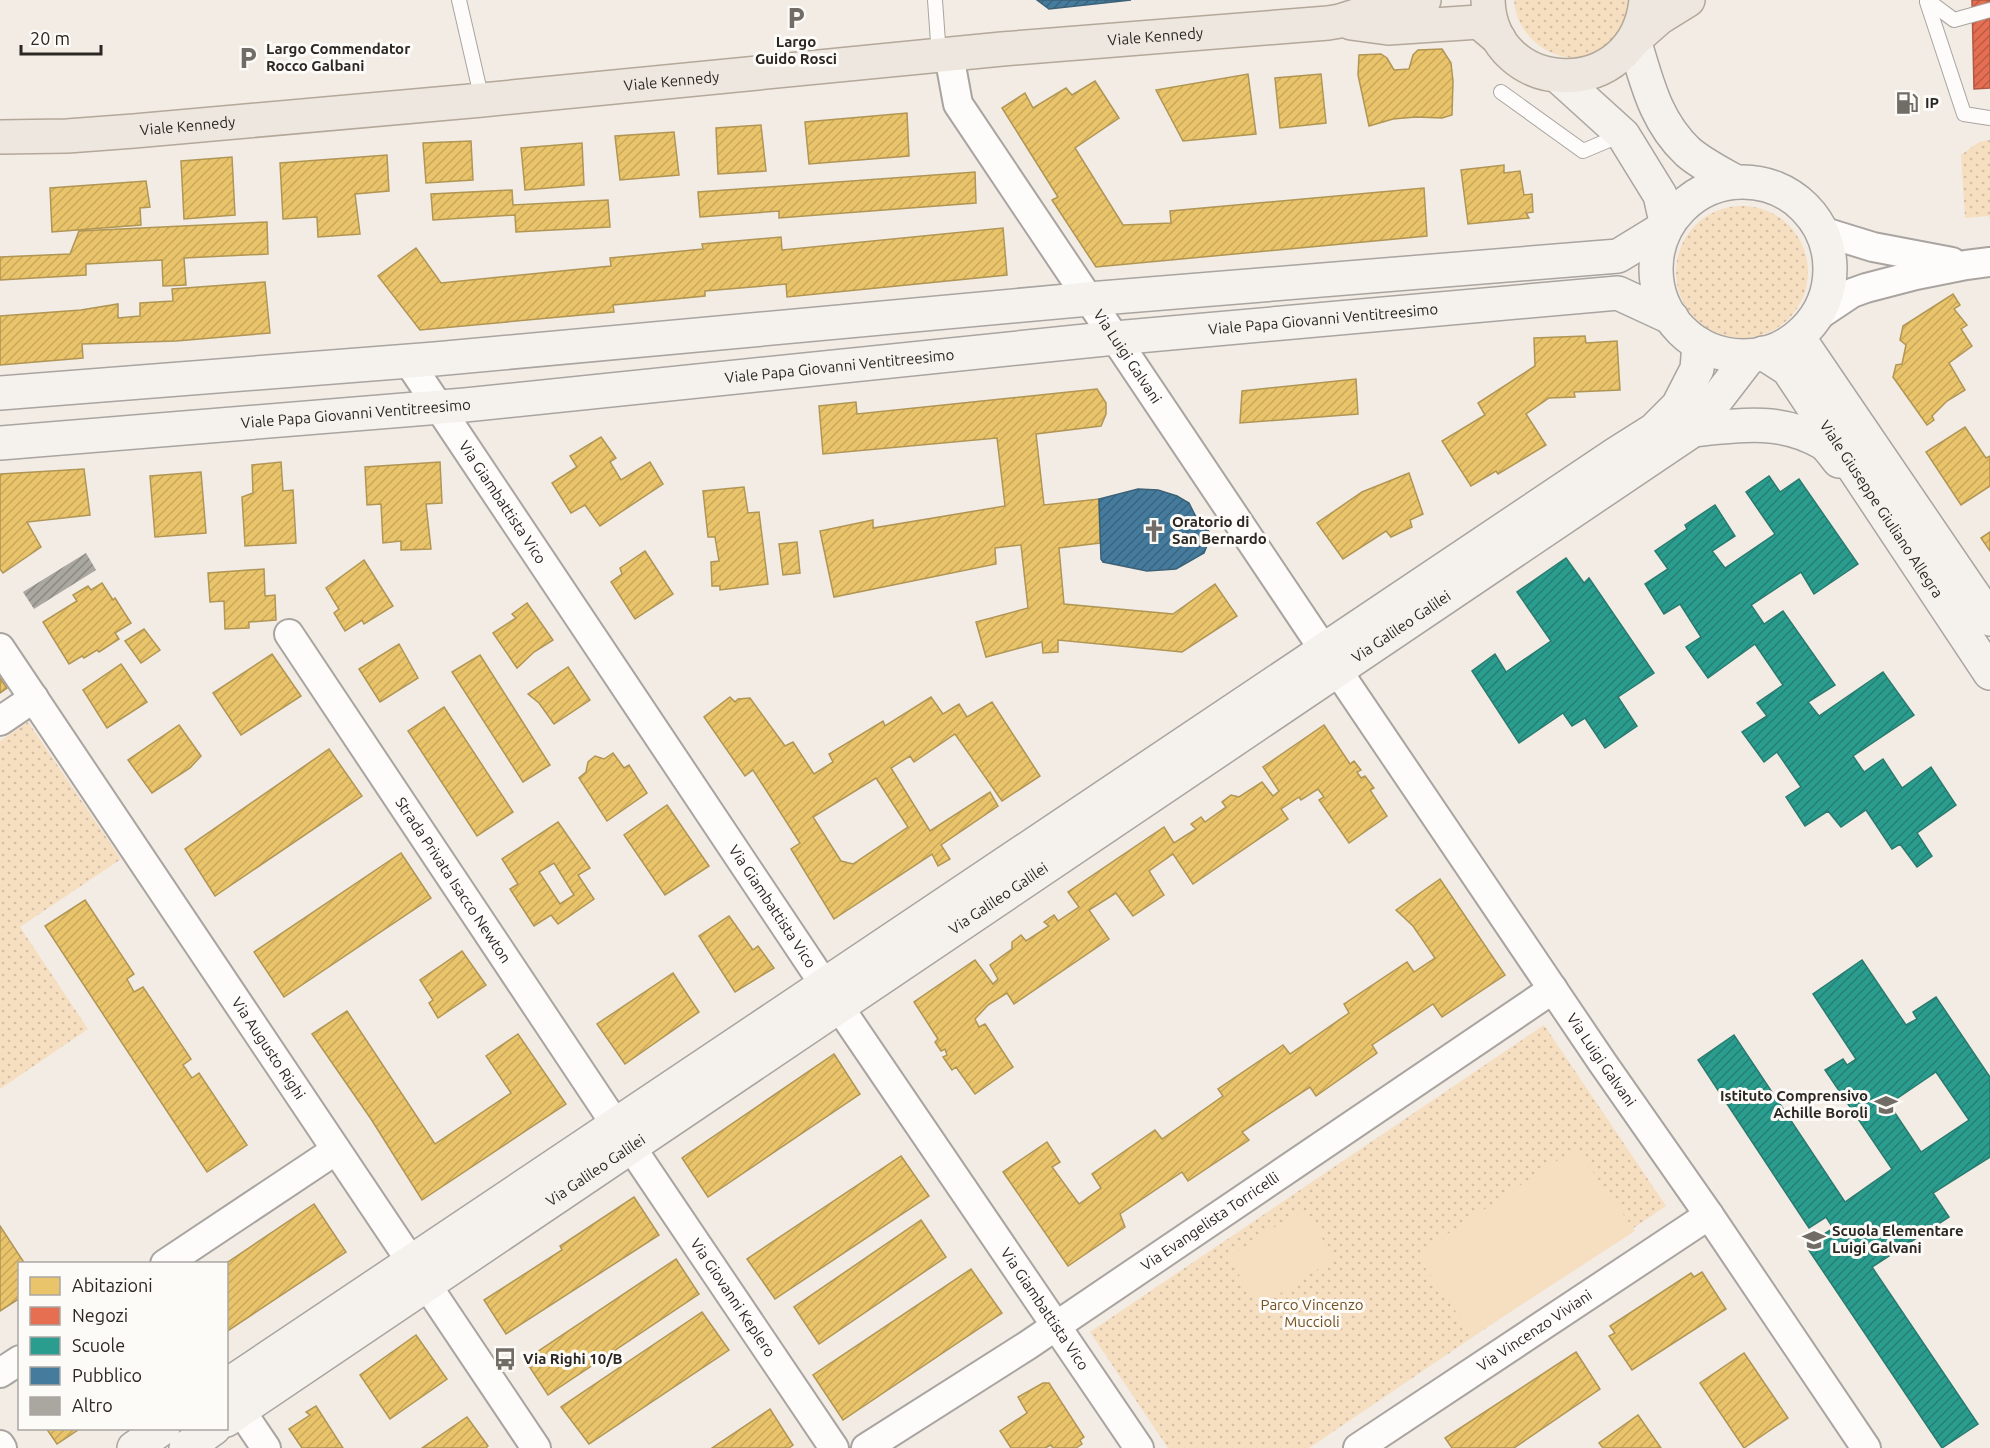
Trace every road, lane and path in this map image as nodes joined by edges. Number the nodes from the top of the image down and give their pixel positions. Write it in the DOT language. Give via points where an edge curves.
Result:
graph roads {
  1 [pos="459,0"];
  2 [pos="935,0"];
  3 [pos="1424,0"];
  4 [pos="1488,0"];
  5 [pos="1646,0"];
  6 [pos="1688,0"];
  7 [pos="1927,1"];
  8 [pos="1990,10"];
  9 [pos="1340,21"];
  10 [pos="1499,39"];
  11 [pos="1634,40"];
  12 [pos="944,56"];
  13 [pos="1559,76"];
  14 [pos="1501,92"];
  15 [pos="482,100"];
  16 [pos="1990,118"];
  17 [pos="1623,135"];
  18 [pos="0,137"];
  19 [pos="1736,182"];
  20 [pos="1667,226"];
  21 [pos="1821,231"];
  22 [pos="1978,263"];
  23 [pos="1089,299"];
  24 [pos="1672,318"];
  25 [pos="1807,327"];
  26 [pos="1115,338"];
  27 [pos="1699,345"];
  28 [pos="1756,355"];
  29 [pos="408,361"];
  30 [pos="0,393"];
  31 [pos="438,406"];
  32 [pos="1694,430"];
  33 [pos="0,443"];
  34 [pos="1864,484"];
  35 [pos="1990,619"];
  36 [pos="289,634"];
  37 [pos="0,648"];
  38 [pos="1330,660"];
  39 [pos="1990,673"];
  40 [pos="34,698"];
  41 [pos="0,721"];
  42 [pos="1552,989"];
  43 [pos="832,995"];
  44 [pos="624,1136"];
  45 [pos="336,1150"];
  46 [pos="1709,1215"];
  47 [pos="167,1262"];
  48 [pos="419,1273"];
  49 [pos="1056,1325"];
  50 [pos="18,1361"];
  51 [pos="0,1373"];
  52 [pos="231,1406"];
  53 [pos="160,1430"];
  54 [pos="211,1430"];
  55 [pos="134,1448"];
  56 [pos="186,1448"];
  57 [pos="266,1448"];
  58 [pos="536,1448"];
  59 [pos="834,1448"];
  60 [pos="866,1448"];
  61 [pos="1139,1448"];
  62 [pos="1358,1448"];
  63 [pos="1866,1448"];
  1 -- 15 [label="lane"];
  2 -- 12 [label="lane"];
  3 -- 9 [label="main road" via="1387,6"];
  4 -- 10 [label="main road" via="1488,14"];
  5 -- 11 [label="main road"];
  6 -- 11 [label="main road"];
  7 -- 8 [label="lane" via="1954,20"];
  7 -- 16 [label="lane" via="1964,114"];
  9 -- 10 [label="main road" via="1388,28 1479,22"];
  9 -- 12 [label="main road, Viale Kennedy"];
  10 -- 13 [label="main road" via="1517,60 1537,71"];
  11 -- 13 [label="main road" via="1607,66 1584,75"];
  11 -- 19 [label="street" via="1653,101 1667,128 1690,153"];
  12 -- 15 [label="main road, Viale Kennedy"];
  12 -- 23 [label="street, Via Luigi Galvani" via="958,104"];
  13 -- 17 [label="street"];
  14 -- 17 [label="lane" via="1582,151"];
  15 -- 18 [label="main road, Viale Kennedy" via="134,131"];
  17 -- 20 [label="street" via="1660,195"];
  19 -- 20 [label="street" via="1708,189 1685,204"];
  19 -- 21 [label="street" via="1764,184 1790,195 1811,214"];
  20 -- 23 [label="street" via="1618,256"];
  20 -- 24 [label="street" via="1657,252 1657,280 1664,306"];
  21 -- 22 [label="street" via="1873,247"];
  21 -- 25 [label="street" via="1830,267 1827,293"];
  22 -- 25 [label="street" via="1852,293"];
  23 -- 26 [label="street, Via Luigi Galvani"];
  23 -- 29 [label="street"];
  24 -- 26 [label="street, Viale Papa Giovanni Ventitreesimo" via="1618,293"];
  24 -- 27 [label="street"];
  25 -- 28 [label="street" via="1776,350"];
  25 -- 35 [label="street, Viale Giuseppe Giuliano Allegra"];
  26 -- 31 [label="street, Viale Papa Giovanni Ventitreesimo"];
  26 -- 38 [label="street, Via Luigi Galvani"];
  27 -- 28 [label="street" via="1724,354"];
  27 -- 38 [label="street, Via Galileo Galilei" via="1697,369 1678,406 1654,430 1606,460"];
  28 -- 32 [label="street, Via Galileo Galilei"];
  28 -- 34 [label="street, Viale Giuseppe Giuliano Allegra" via="1788,369"];
  29 -- 30 [label="street"];
  29 -- 31 [label="street, Via Giambattista Vico"];
  31 -- 33 [label="street, Viale Papa Giovanni Ventitreesimo"];
  31 -- 43 [label="street, Via Giambattista Vico"];
  32 -- 34 [label="street" via="1751,424 1790,428 1825,444 1848,472"];
  32 -- 38 [label="street, Via Galileo Galilei"];
  34 -- 39 [label="street, Viale Giuseppe Giuliano Allegra"];
  36 -- 44 [label="street, Strada Privata Isacco Newton"];
  37 -- 40 [label="street, Via Augusto Righi"];
  38 -- 42 [label="street, Via Luigi Galvani"];
  38 -- 43 [label="street, Via Galileo Galilei"];
  40 -- 41 [label="street"];
  40 -- 45 [label="street, Via Augusto Righi"];
  42 -- 46 [label="street, Via Luigi Galvani"];
  42 -- 49 [label="street, Via Evangelista Torricelli"];
  43 -- 44 [label="street, Via Galileo Galilei"];
  43 -- 49 [label="street, Via Giambattista Vico"];
  44 -- 48 [label="street, Via Galileo Galilei"];
  44 -- 59 [label="street, Via Giovanni Keplero"];
  45 -- 47 [label="street"];
  45 -- 48 [label="street, Via Augusto Righi"];
  46 -- 62 [label="street, Via Vincenzo Viviani"];
  46 -- 63 [label="street, Via Luigi Galvani"];
  48 -- 52 [label="street, Via Galileo Galilei"];
  48 -- 58 [label="street, Via Augusto Righi"];
  49 -- 60 [label="street, Via Evangelista Torricelli"];
  49 -- 61 [label="street, Via Giambattista Vico"];
  50 -- 51 [label="street"];
  52 -- 57 [label="street"];
  53 -- 55 [label="street"];
  54 -- 56 [label="street"];
}
